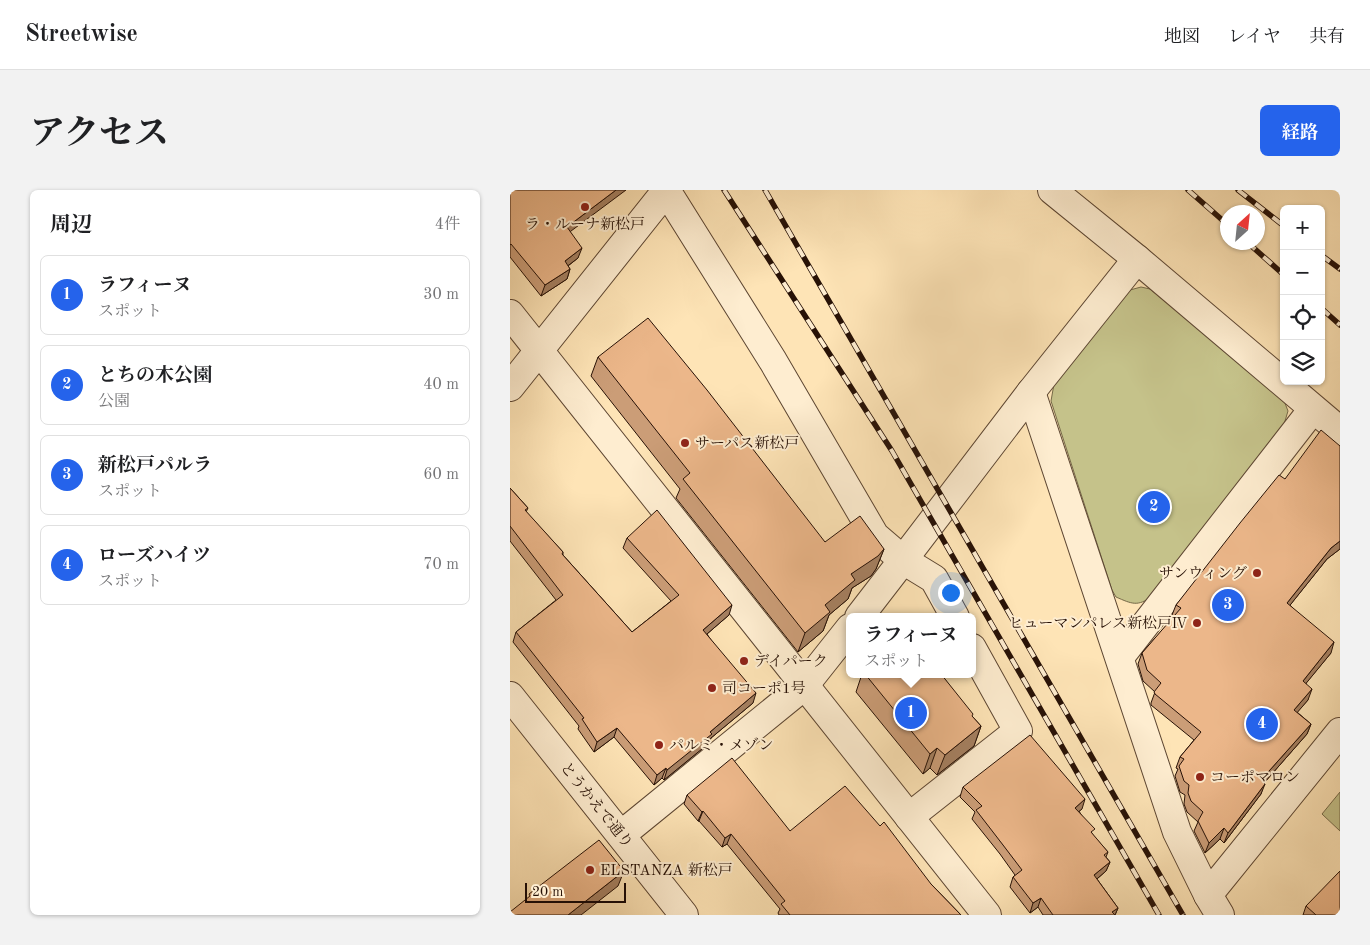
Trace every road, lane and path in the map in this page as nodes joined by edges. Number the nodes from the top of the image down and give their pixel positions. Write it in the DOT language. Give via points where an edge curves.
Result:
graph roads {
  1 [pos="666,190"];
  2 [pos="1052,190"];
  3 [pos="1137,259"];
  4 [pos="510,314"];
  5 [pos="539,351"];
  6 [pos="510,387"];
  7 [pos="1031,392"];
  8 [pos="1313,409"];
  9 [pos="1340,431"];
  10 [pos="903,560"];
  11 [pos="862,613"];
  12 [pos="953,613"];
  13 [pos="846,633"];
  14 [pos="976,655"];
  15 [pos="1120,657"];
  16 [pos="804,686"];
  17 [pos="510,696"];
  18 [pos="1340,732"];
  19 [pos="1332,760"];
  20 [pos="909,817"];
  21 [pos="621,836"];
  22 [pos="1214,905"];
  23 [pos="684,915"];
  24 [pos="987,915"];
  1 -- 5 [label="street"];
  1 -- 10 [label="street" via="773,361 875,536"];
  2 -- 3 [label="street"];
  3 -- 7 [label="street"];
  3 -- 8 [label="street"];
  4 -- 5 [label="street"];
  5 -- 6 [label="street"];
  5 -- 16 [label="street"];
  7 -- 10 [label="street"];
  7 -- 15 [label="street"];
  8 -- 9 [label="street"];
  8 -- 15 [label="street"];
  10 -- 11 [label="street"];
  10 -- 12 [label="street" via="934,579"];
  13 -- 16 [label="street"];
  14 -- 20 [label="street" via="1018,731"];
  15 -- 22 [label="street" via="1178,832"];
  16 -- 20 [label="street"];
  16 -- 21 [label="street"];
  17 -- 21 [label="street, とうかえで通り"];
  18 -- 19 [label="street"];
  19 -- 22 [label="street"];
  20 -- 24 [label="street"];
  21 -- 23 [label="street, とうかえで通り"];
}
